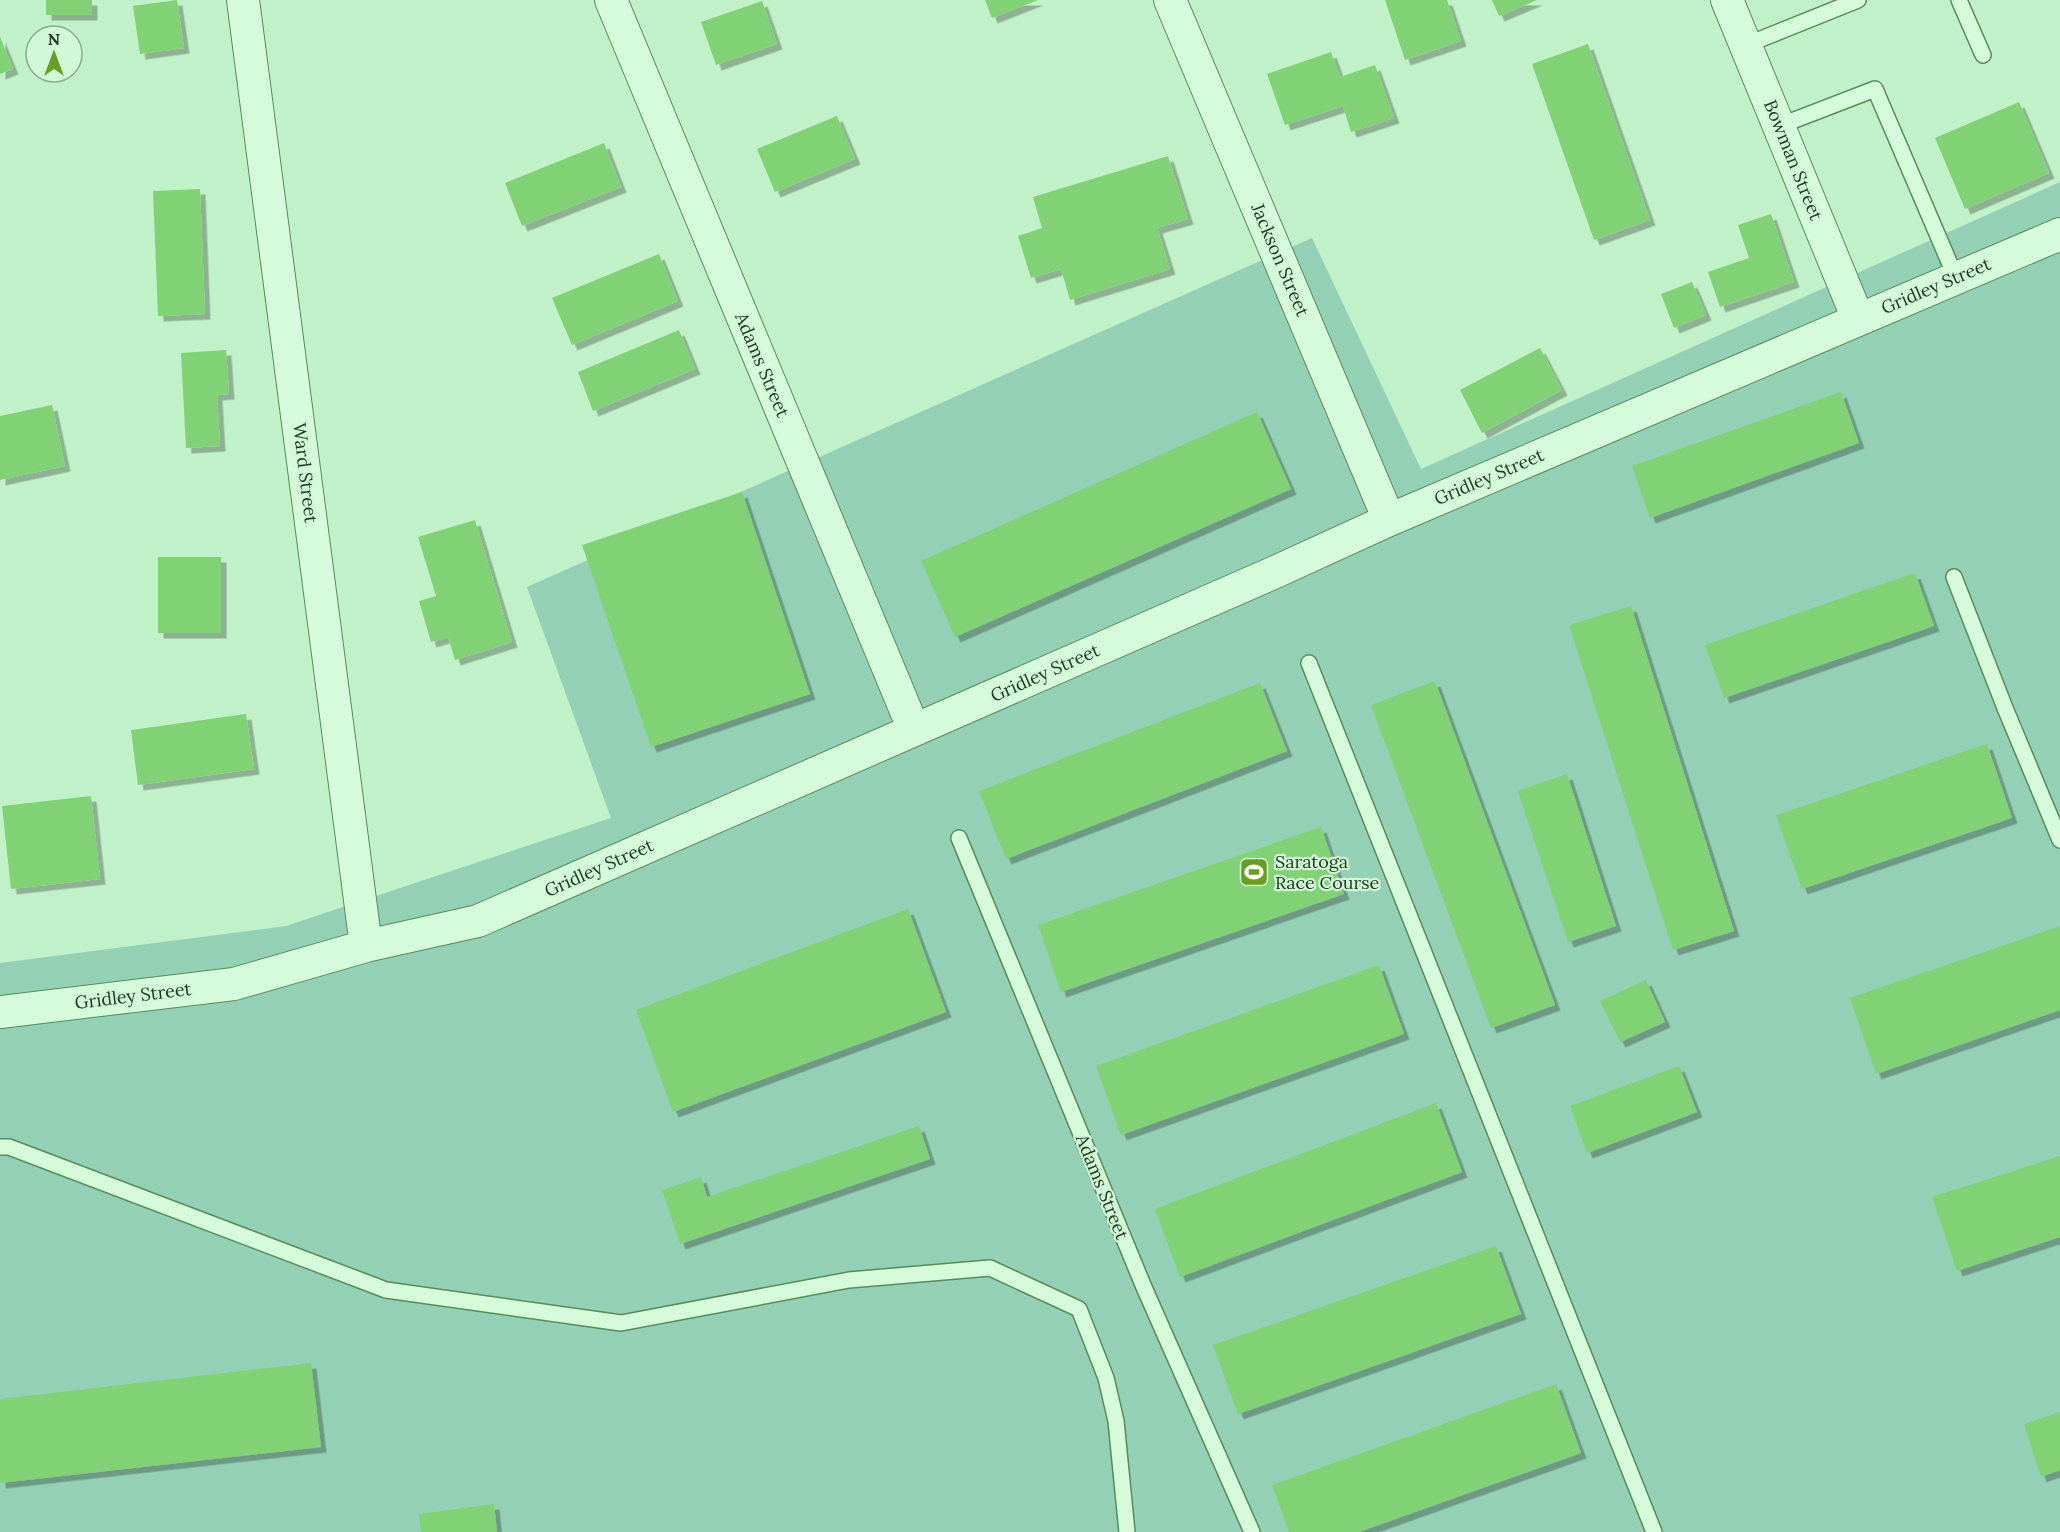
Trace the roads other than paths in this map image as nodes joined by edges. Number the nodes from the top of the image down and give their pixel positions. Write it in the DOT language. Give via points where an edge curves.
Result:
graph roads {
  1 [pos="243,0"];
  2 [pos="611,0"];
  3 [pos="1170,0"];
  4 [pos="1727,0"];
  5 [pos="1858,0"];
  6 [pos="1959,0"];
  7 [pos="1746,45"];
  8 [pos="1983,56"];
  9 [pos="1779,126"];
  10 [pos="2060,234"];
  11 [pos="1956,278"];
  12 [pos="1858,319"];
  13 [pos="1389,520"];
  14 [pos="1954,577"];
  15 [pos="1309,663"];
  16 [pos="914,730"];
  17 [pos="959,838"];
  18 [pos="2060,840"];
  19 [pos="366,946"];
  20 [pos="0,1012"];
  21 [pos="0,1147"];
  22 [pos="1127,1532"];
  23 [pos="1252,1532"];
  24 [pos="1654,1532"];
  1 -- 19 [label="street, Ward Street"];
  2 -- 16 [label="street, Adams Street"];
  3 -- 13 [label="street, Jackson Street"];
  4 -- 7 [label="street, Bowman Street"];
  5 -- 7 [label="lane"];
  6 -- 8 [label="lane"];
  7 -- 9 [label="street, Bowman Street"];
  9 -- 11 [label="lane" via="1875,89"];
  9 -- 12 [label="street, Bowman Street"];
  10 -- 11 [label="street, Gridley Street"];
  11 -- 12 [label="street, Gridley Street"];
  12 -- 13 [label="street, Gridley Street"];
  13 -- 16 [label="street, Gridley Street"];
  14 -- 18 [label="lane"];
  15 -- 24 [label="lane"];
  16 -- 19 [label="street, Gridley Street" via="478,921"];
  17 -- 23 [label="lane, Adams Street" via="1143,1285"];
  19 -- 20 [label="street, Gridley Street" via="234,984"];
  21 -- 22 [label="lane" via="9,1146 386,1290 621,1323 849,1280 990,1268 1079,1309 1106,1378 1116,1421"];
}
